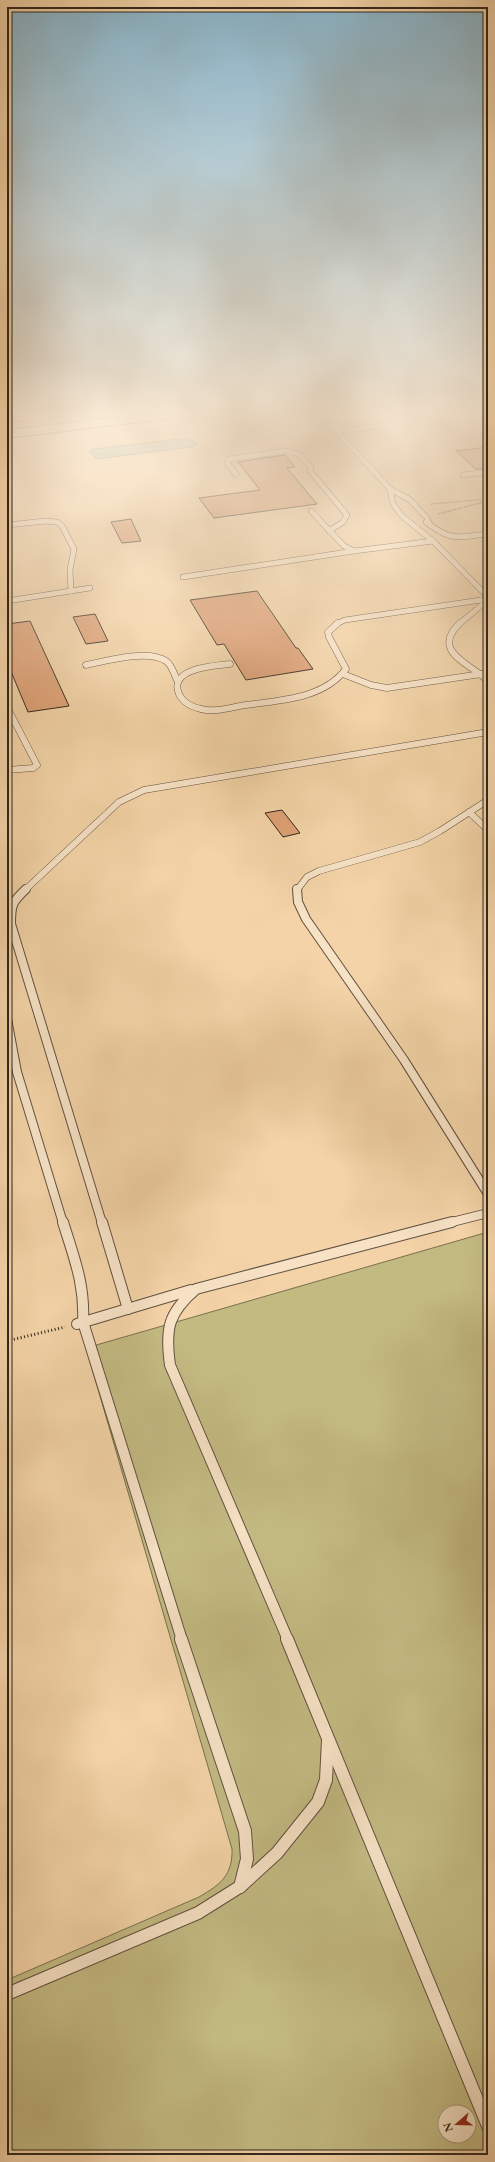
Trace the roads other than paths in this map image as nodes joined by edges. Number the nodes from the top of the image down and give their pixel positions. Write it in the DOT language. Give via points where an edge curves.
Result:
graph roads {
  1 [pos="312,512"];
  2 [pos="344,512"];
  3 [pos="399,512"];
  4 [pos="415,512"];
  5 [pos="7,525"];
  6 [pos="329,531"];
  7 [pos="488,534"];
  8 [pos="433,541"];
  9 [pos="354,551"];
  10 [pos="183,577"];
  11 [pos="90,588"];
  12 [pos="71,591"];
  13 [pos="488,599"];
  14 [pos="7,600"];
  15 [pos="230,664"];
  16 [pos="86,665"];
  17 [pos="343,674"];
  18 [pos="485,674"];
  19 [pos="177,680"];
  20 [pos="488,681"];
  21 [pos="7,707"];
  22 [pos="488,732"];
  23 [pos="7,770"];
  24 [pos="488,800"];
  25 [pos="469,812"];
  26 [pos="488,830"];
  27 [pos="10,930"];
  28 [pos="7,1019"];
  29 [pos="488,1194"];
  30 [pos="488,1213"];
  31 [pos="196,1289"];
  32 [pos="128,1309"];
  33 [pos="80,1323"];
  34 [pos="328,1735"];
  35 [pos="240,1887"];
  36 [pos="7,1994"];
  37 [pos="488,2126"];
  1 -- 6 [label="lane"];
  2 -- 6 [label="lane" via="347,515 343,522"];
  3 -- 8 [label="lane"];
  4 -- 7 [label="lane" via="442,534 451,537"];
  5 -- 12 [label="lane" via="50,521 62,526 74,549 70,570"];
  6 -- 9 [label="lane" via="348,549"];
  8 -- 9 [label="lane"];
  8 -- 13 [label="lane"];
  9 -- 10 [label="lane"];
  11 -- 12 [label="lane"];
  12 -- 14 [label="lane"];
  13 -- 17 [label="lane" via="344,620 334,625 328,632 328,639 344,663 346,669"];
  13 -- 18 [label="lane" via="455,628 449,635 448,642 448,648 454,656"];
  15 -- 19 [label="lane" via="191,672"];
  16 -- 19 [label="lane" via="152,656 166,661"];
  17 -- 18 [label="lane" via="387,688"];
  17 -- 19 [label="lane" via="325,688 300,696 213,710 192,707 184,702 179,696"];
  18 -- 20 [label="lane"];
  21 -- 23 [label="lane" via="37,765"];
  22 -- 27 [label="lane" via="163,787 135,794 119,802 20,894 11,907"];
  24 -- 25 [label="lane"];
  25 -- 26 [label="lane"];
  25 -- 29 [label="lane" via="437,833 408,847 339,864 312,874 298,886 296,894 297,902 306,919 404,1060"];
  27 -- 32 [label="lane"];
  28 -- 33 [label="lane" via="17,1072 82,1284 84,1302"];
  30 -- 31 [label="lane"];
  31 -- 32 [label="lane"];
  31 -- 34 [label="lane" via="177,1307 169,1320 170,1365"];
  32 -- 33 [label="lane"];
  33 -- 35 [label="lane" via="245,1831 249,1850 248,1866"];
  34 -- 35 [label="lane" via="327,1777 318,1802 282,1849"];
  34 -- 37 [label="lane"];
  35 -- 36 [label="lane" via="220,1902 198,1913"];
}
